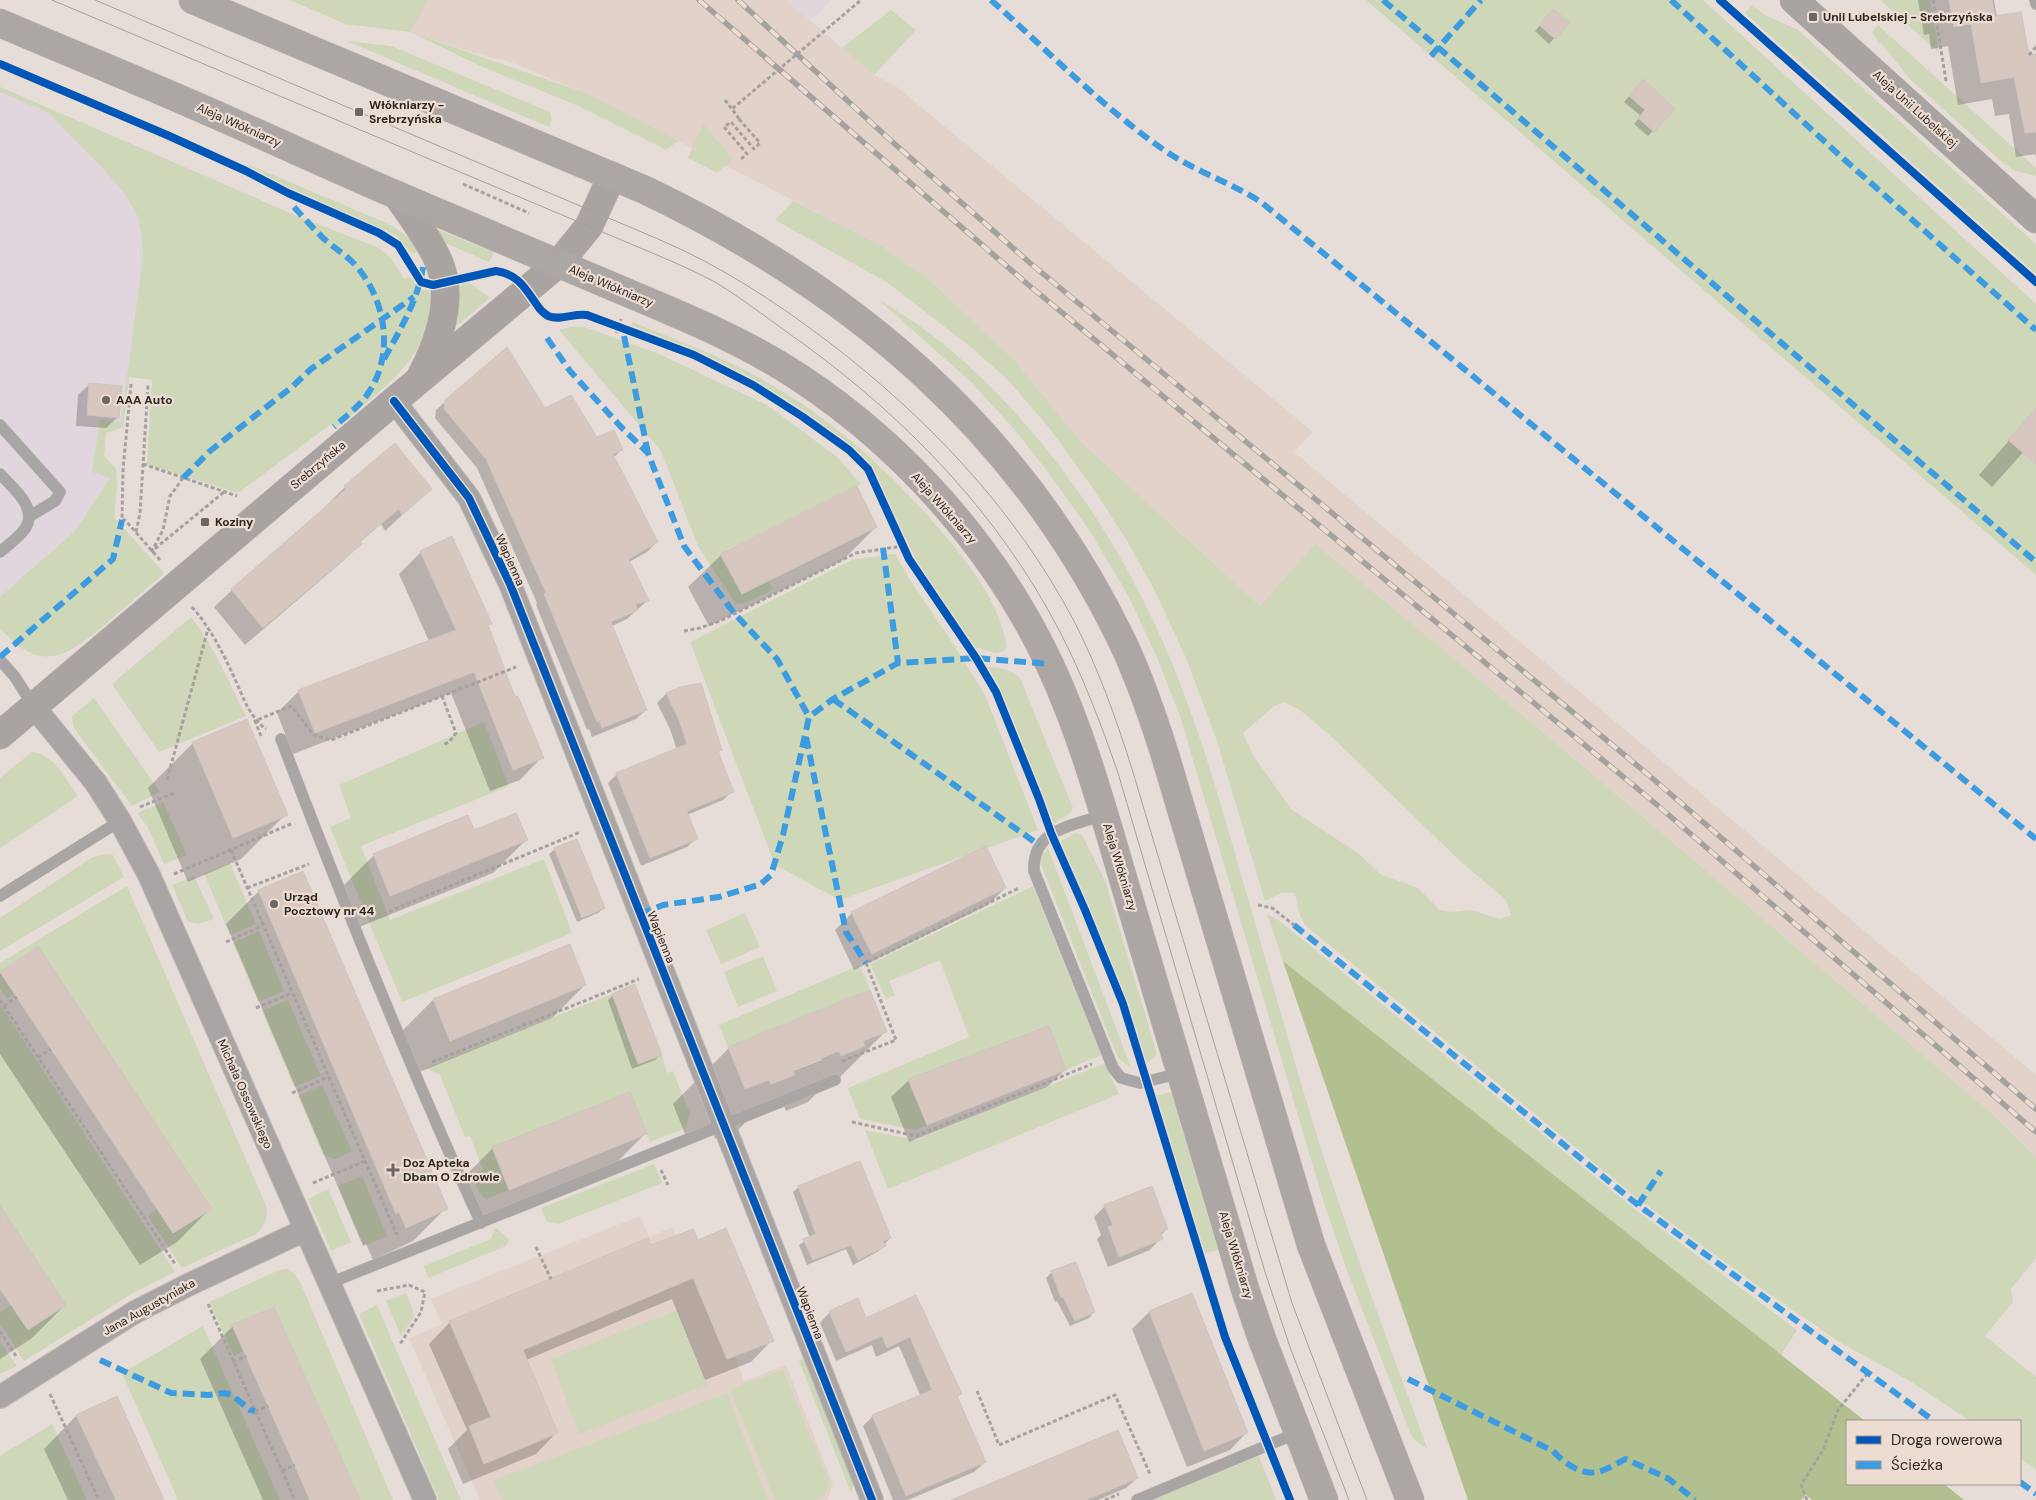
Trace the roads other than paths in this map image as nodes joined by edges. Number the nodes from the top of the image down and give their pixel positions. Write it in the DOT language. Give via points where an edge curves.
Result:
graph roads {
  1 [pos="193,0"];
  2 [pos="1794,0"];
  3 [pos="0,23"];
  4 [pos="612,176"];
  5 [pos="397,195"];
  6 [pos="2036,219"];
  7 [pos="559,263"];
  8 [pos="419,380"];
  9 [pos="394,401"];
  10 [pos="0,425"];
  11 [pos="0,474"];
  12 [pos="30,516"];
  13 [pos="0,552"];
  14 [pos="0,660"];
  15 [pos="34,706"];
  16 [pos="0,735"];
  17 [pos="281,739"];
  18 [pos="1104,815"];
  19 [pos="119,819"];
  20 [pos="0,896"];
  21 [pos="1181,1073"];
  22 [pos="835,1080"];
  23 [pos="724,1125"];
  24 [pos="481,1223"];
  25 [pos="305,1230"];
  26 [pos="330,1284"];
  27 [pos="0,1397"];
  28 [pos="1297,1433"];
  29 [pos="425,1500"];
  30 [pos="872,1500"];
  31 [pos="1136,1500"];
  32 [pos="1324,1500"];
  33 [pos="1410,1500"];
  1 -- 4 [label="main road"];
  2 -- 6 [label="main road, Aleja Unii Lubelskiej"];
  3 -- 5 [label="main road, Aleja Włókniarzy"];
  4 -- 7 [label="main road, Srebrzyńska" via="589,226"];
  4 -- 33 [label="main road" via="683,209 761,252 814,286 894,347 940,388 1010,464 1084,572 1123,644 1154,721 1311,1245"];
  5 -- 7 [label="main road, Aleja Włókniarzy"];
  5 -- 8 [label="main road" via="439,261 444,283 445,304 439,335"];
  7 -- 8 [label="main road, Srebrzyńska"];
  7 -- 18 [label="main road, Aleja Włókniarzy" via="717,331 778,364 864,425 923,483 982,551 1033,632 1064,698"];
  8 -- 9 [label="main road, Srebrzyńska"];
  9 -- 15 [label="main road, Srebrzyńska" via="169,576"];
  9 -- 23 [label="street, Wapienna" via="469,498 510,584"];
  10 -- 12 [label="lane" via="60,492 55,501"];
  11 -- 12 [label="lane" via="25,502"];
  12 -- 13 [label="lane" via="25,530"];
  14 -- 15 [label="lane"];
  15 -- 16 [label="main road, Srebrzyńska"];
  15 -- 19 [label="street, Michała Ossowskiego" via="96,783"];
  17 -- 24 [label="lane" via="352,926"];
  18 -- 21 [label="main road, Aleja Włókniarzy"];
  18 -- 21 [label="lane" via="1046,837 1039,844 1033,861 1034,871 1113,1068 1122,1078 1132,1082 1146,1082"];
  19 -- 20 [label="lane"];
  19 -- 25 [label="street, Michała Ossowskiego" via="150,875"];
  21 -- 28 [label="main road, Aleja Włókniarzy" via="1246,1289"];
  22 -- 23 [label="lane"];
  23 -- 24 [label="lane"];
  23 -- 30 [label="street, Wapienna"];
  24 -- 26 [label="lane"];
  25 -- 26 [label="street, Michała Ossowskiego"];
  25 -- 27 [label="street, Jana Augustyniaka" via="135,1312"];
  26 -- 29 [label="street, Michała Ossowskiego"];
  28 -- 31 [label="lane"];
  28 -- 32 [label="main road, Aleja Włókniarzy"];
}
